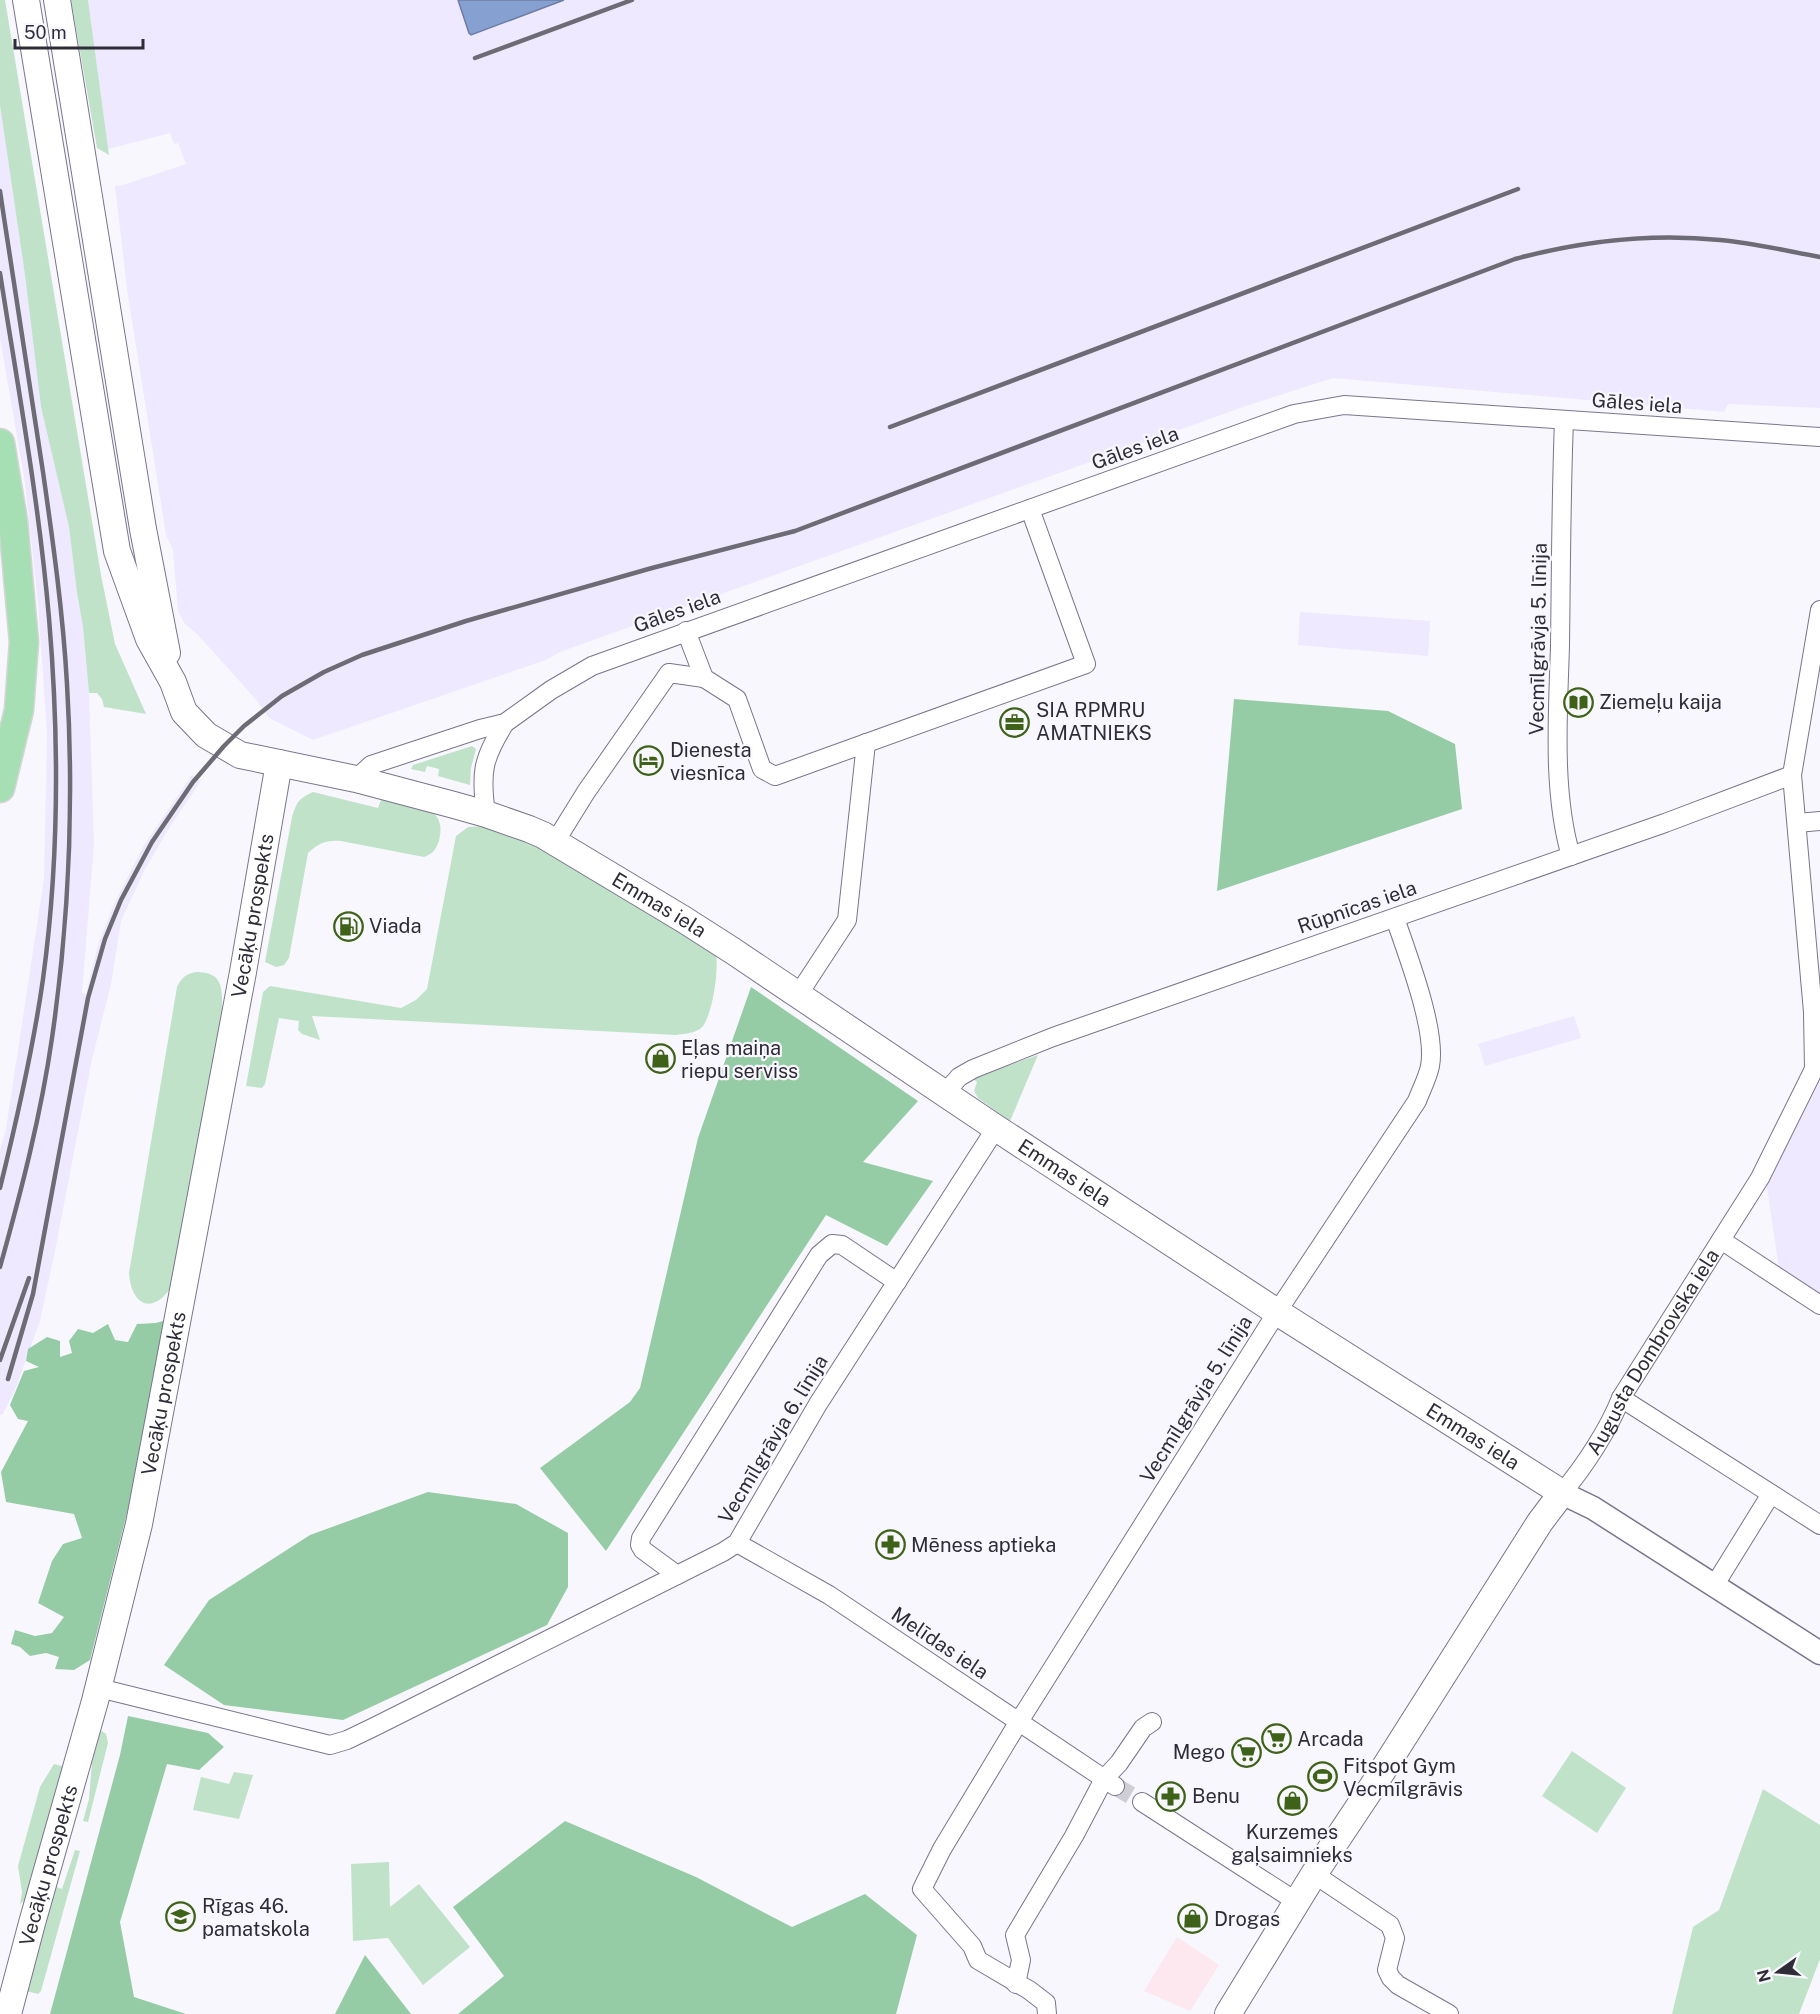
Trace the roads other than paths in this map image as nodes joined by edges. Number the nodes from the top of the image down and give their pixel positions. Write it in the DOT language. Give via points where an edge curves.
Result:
graph roads {
  1 [pos="26,0"];
  2 [pos="57,0"];
  3 [pos="84,177"];
  4 [pos="56,182"];
  5 [pos="1564,421"];
  6 [pos="1820,437"];
  7 [pos="0,443"];
  8 [pos="1030,509"];
  9 [pos="1820,610"];
  10 [pos="686,631"];
  11 [pos="704,678"];
  12 [pos="173,682"];
  13 [pos="505,723"];
  14 [pos="866,743"];
  15 [pos="279,763"];
  16 [pos="1792,775"];
  17 [pos="356,779"];
  18 [pos="0,788"];
  19 [pos="486,814"];
  20 [pos="1820,821"];
  21 [pos="1797,823"];
  22 [pos="555,842"];
  23 [pos="1571,856"];
  24 [pos="1395,918"];
  25 [pos="798,995"];
  26 [pos="1817,1071"];
  27 [pos="945,1093"];
  28 [pos="996,1128"];
  29 [pos="1721,1240"];
  30 [pos="897,1282"];
  31 [pos="1820,1305"];
  32 [pos="1276,1312"];
  33 [pos="1621,1398"];
  34 [pos="1562,1493"];
  35 [pos="1771,1494"];
  36 [pos="1820,1525"];
  37 [pos="737,1543"];
  38 [pos="677,1575"];
  39 [pos="1714,1586"];
  40 [pos="1820,1653"];
  41 [pos="99,1688"];
  42 [pos="1152,1722"];
  43 [pos="1018,1723"];
  44 [pos="1109,1783"];
  45 [pos="1142,1802"];
  46 [pos="1314,1874"];
  47 [pos="1297,1902"];
  48 [pos="1016,1984"];
  49 [pos="8,2014"];
  50 [pos="1047,2014"];
  51 [pos="1228,2014"];
  52 [pos="1449,2014"];
  1 -- 4 [label="main road"];
  2 -- 3 [label="main road"];
  3 -- 4 [label="main road"];
  3 -- 12 [label="main road" via="142,529"];
  4 -- 12 [label="main road" via="117,551 149,639"];
  5 -- 6 [label="street, Gāles iela"];
  5 -- 8 [label="street, Gāles iela" via="1344,405 1294,414"];
  5 -- 23 [label="street, Vecmīlgrāvja 5. līnija" via="1558,727 1565,836"];
  7 -- 18 [label="main road" via="13,521 24,642 19,710"];
  8 -- 10 [label="street, Gāles iela"];
  8 -- 14 [label="street" via="1086,664"];
  9 -- 16 [label="street, Augusta Dombrovska iela"];
  10 -- 11 [label="street"];
  10 -- 13 [label="street, Gāles iela" via="592,666"];
  11 -- 14 [label="street" via="736,699 762,769 775,776"];
  11 -- 22 [label="street" via="669,673"];
  12 -- 15 [label="main road, Emmas iela" via="184,712 206,735 240,754"];
  13 -- 17 [label="street, Gāles iela" via="371,765"];
  13 -- 19 [label="street, Gāles iela" via="483,770"];
  14 -- 25 [label="street" via="847,920"];
  15 -- 17 [label="main road, Emmas iela"];
  15 -- 41 [label="main road, Vecāķu prospekts" via="145,1494"];
  16 -- 21 [label="street, Augusta Dombrovska iela"];
  16 -- 23 [label="street, Rūpnīcas iela"];
  17 -- 19 [label="main road, Emmas iela"];
  19 -- 22 [label="main road, Emmas iela"];
  20 -- 21 [label="street"];
  21 -- 26 [label="street, Augusta Dombrovska iela"];
  22 -- 25 [label="main road, Emmas iela" via="683,919"];
  23 -- 24 [label="street, Rūpnīcas iela"];
  24 -- 27 [label="street, Rūpnīcas iela" via="1043,1041 974,1069 959,1077"];
  24 -- 32 [label="street, Vecmīlgrāvja 5. līnija" via="1423,1005 1431,1045 1430,1066 1417,1101"];
  25 -- 27 [label="main road, Emmas iela"];
  26 -- 29 [label="street, Augusta Dombrovska iela" via="1760,1178"];
  27 -- 28 [label="main road, Emmas iela"];
  28 -- 30 [label="street, Vecmīlgrāvja 6. līnija"];
  28 -- 32 [label="main road, Emmas iela"];
  29 -- 31 [label="street"];
  29 -- 33 [label="street, Augusta Dombrovska iela"];
  30 -- 37 [label="street, Vecmīlgrāvja 6. līnija" via="818,1404"];
  30 -- 38 [label="street" via="842,1245 832,1244 819,1255 641,1538 643,1550"];
  32 -- 34 [label="main road, Emmas iela"];
  32 -- 43 [label="street, Vecmīlgrāvja 5. līnija"];
  33 -- 34 [label="street, Augusta Dombrovska iela" via="1615,1414"];
  33 -- 35 [label="street"];
  34 -- 39 [label="street, Emmas iela"];
  34 -- 46 [label="main road, Augusta Dombrovska iela"];
  35 -- 36 [label="street"];
  35 -- 39 [label="street"];
  37 -- 38 [label="street, Vecmīlgrāvja 6. līnija"];
  37 -- 43 [label="street, Melīdas iela" via="829,1595"];
  38 -- 41 [label="street, Vecmīlgrāvja 6. līnija" via="376,1726 330,1745"];
  39 -- 40 [label="street, Emmas iela"];
  41 -- 49 [label="main road, Vecāķu prospekts"];
  42 -- 44 [label="street" via="1143,1728"];
  43 -- 44 [label="street, Melīdas iela"];
  43 -- 48 [label="street, Vecmīlgrāvja 5. līnija" via="922,1889 972,1946 978,1960"];
  44 -- 48 [label="street" via="1015,1935 1021,1960"];
  45 -- 47 [label="street"];
  46 -- 47 [label="main road, Augusta Dombrovska iela"];
  46 -- 52 [label="street" via="1390,1925 1395,1938 1387,1970 1391,1978"];
  47 -- 51 [label="main road, Augusta Dombrovska iela"];
  48 -- 50 [label="street" via="1046,2003"];
}
